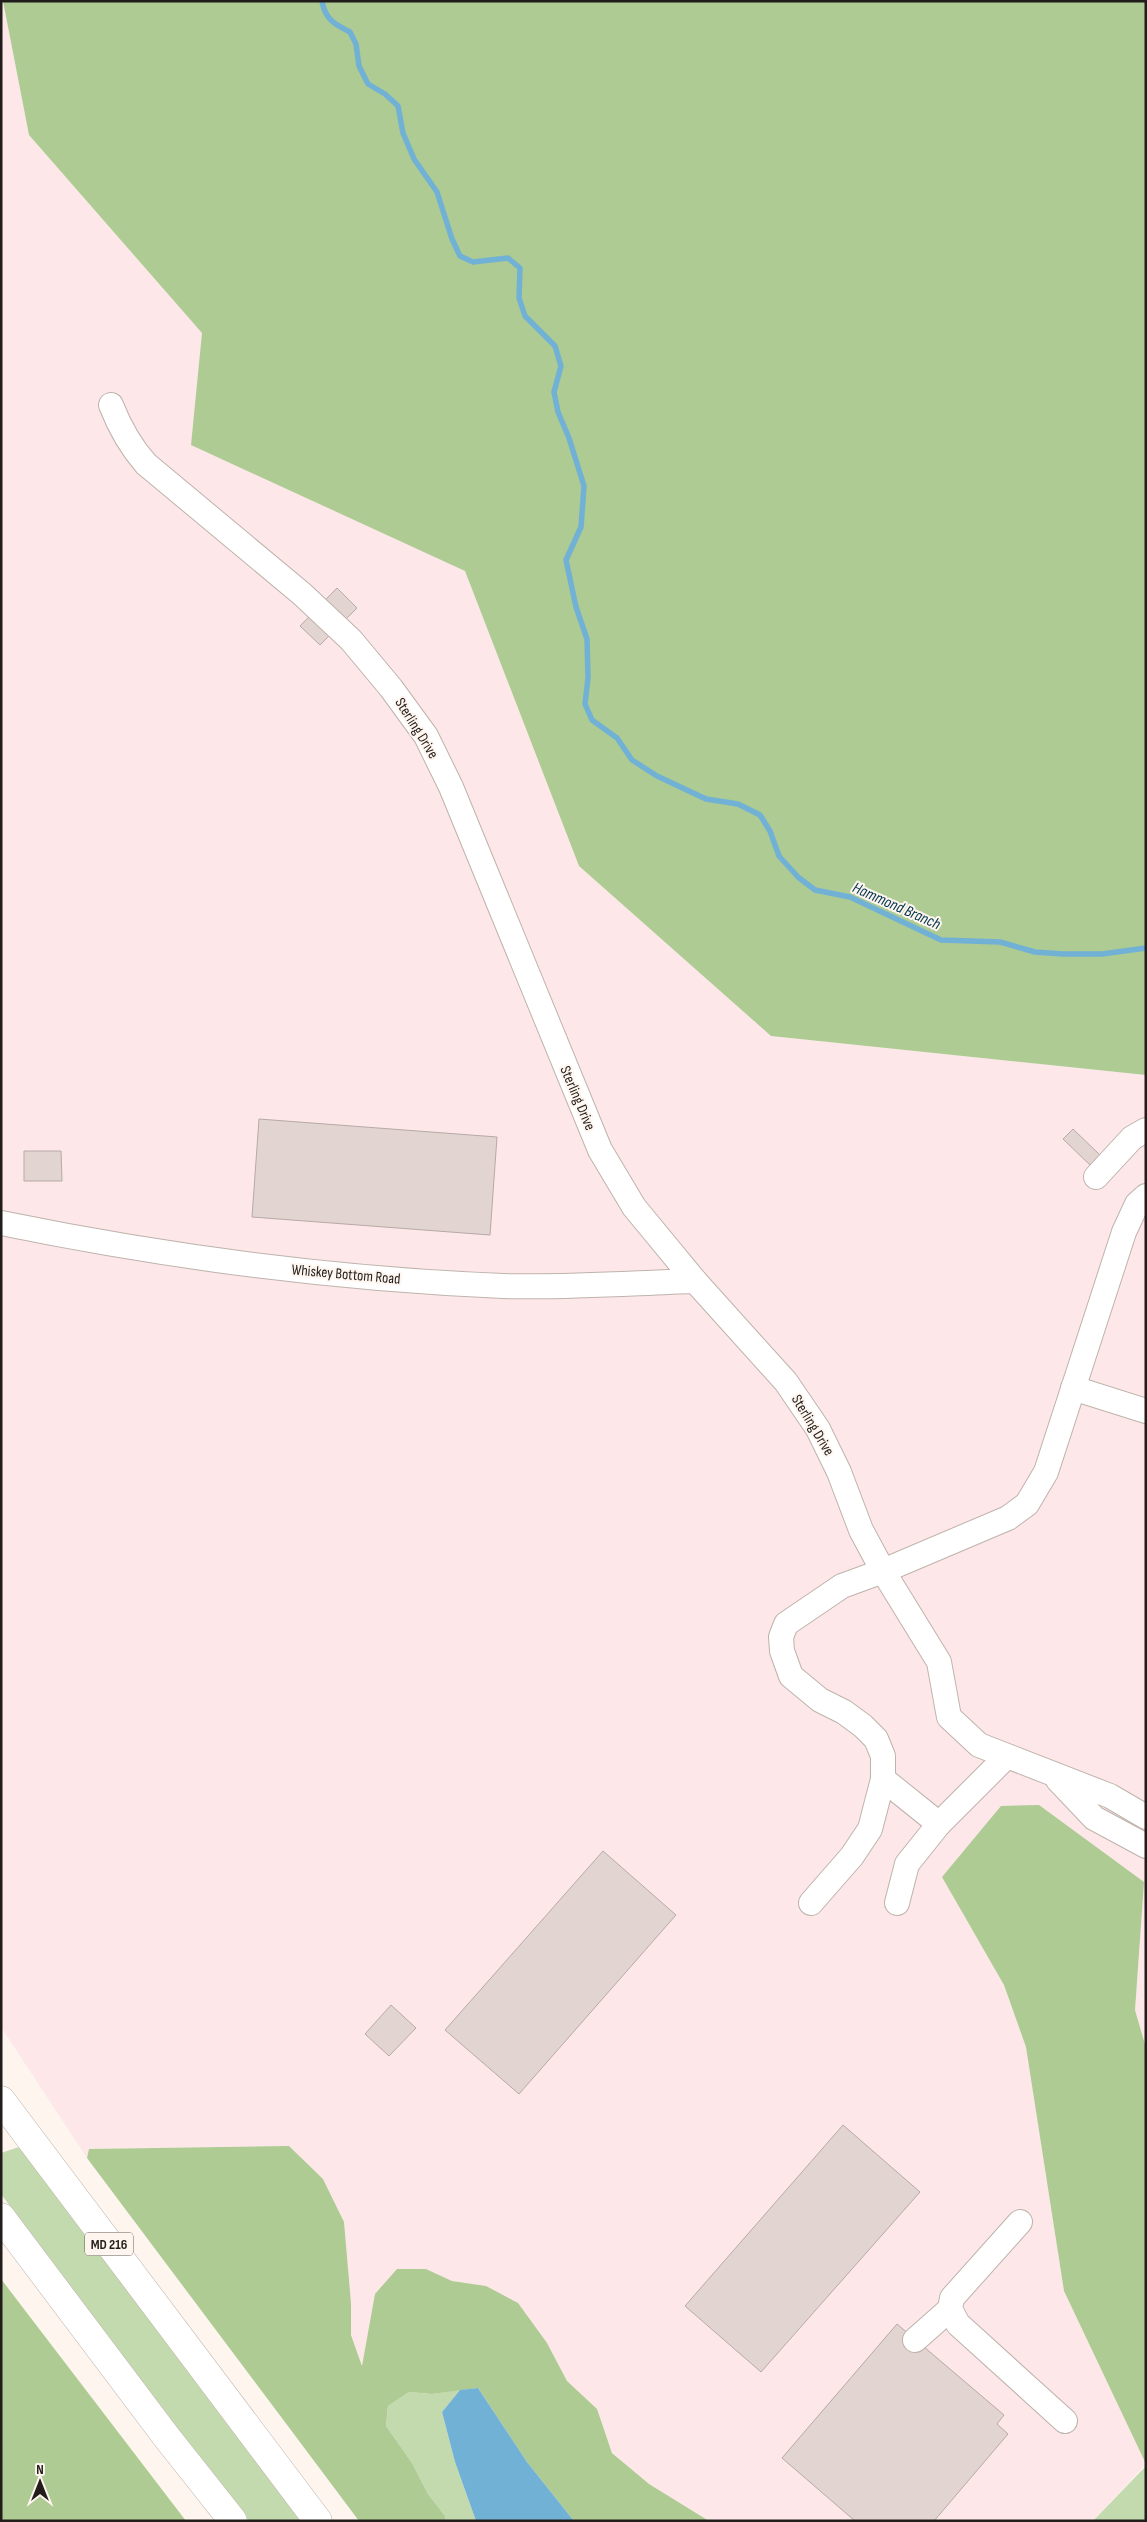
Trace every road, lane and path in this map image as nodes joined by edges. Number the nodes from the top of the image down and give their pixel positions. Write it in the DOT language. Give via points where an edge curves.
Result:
graph roads {
  1 [pos="111,406"];
  2 [pos="1146,1130"];
  3 [pos="1096,1177"];
  4 [pos="1146,1196"];
  5 [pos="1,1223"];
  6 [pos="695,1281"];
  7 [pos="1073,1388"];
  8 [pos="1146,1411"];
  9 [pos="883,1572"];
  10 [pos="1006,1757"];
  11 [pos="1055,1776"];
  12 [pos="883,1779"];
  13 [pos="1146,1817"];
  14 [pos="939,1824"];
  15 [pos="1146,1846"];
  16 [pos="811,1903"];
  17 [pos="897,1903"];
  18 [pos="1,2100"];
  19 [pos="1,2217"];
  20 [pos="1020,2222"];
  21 [pos="950,2309"];
  22 [pos="915,2340"];
  23 [pos="217,2388"];
  24 [pos="1066,2421"];
  25 [pos="165,2435"];
  26 [pos="220,2521"];
  27 [pos="233,2521"];
  28 [pos="318,2521"];
  29 [pos="330,2521"];
  1 -- 6 [label="street, Sterling Drive" via="132,449 146,464 302,594 351,640 426,736 451,786 600,1150 634,1207"];
  2 -- 3 [label="street" via="1132,1138"];
  4 -- 7 [label="street" via="1137,1204 1124,1232"];
  5 -- 6 [label="street, Whiskey Bottom Road" via="93,1242 253,1266 343,1275 504,1286"];
  6 -- 9 [label="street, Sterling Drive" via="786,1382 818,1429 861,1530"];
  7 -- 8 [label="street"];
  7 -- 9 [label="street" via="1046,1472 1027,1504 1008,1518"];
  9 -- 10 [label="street, Sterling Drive" via="939,1662 949,1717 979,1745"];
  9 -- 12 [label="street" via="842,1586 786,1624 781,1637 782,1651 791,1676 820,1700 863,1726 876,1739 883,1756"];
  10 -- 11 [label="street, Sterling Drive"];
  10 -- 14 [label="street"];
  11 -- 13 [label="street, Sterling Drive" via="1110,1796"];
  11 -- 15 [label="street, Sterling Drive" via="1094,1818"];
  12 -- 14 [label="street"];
  12 -- 16 [label="street" via="870,1829 852,1856"];
  14 -- 17 [label="street" via="907,1864"];
  18 -- 23 [label="main road, MD 216"];
  19 -- 25 [label="main road"];
  20 -- 21 [label="street" via="952,2298"];
  21 -- 22 [label="street"];
  21 -- 24 [label="street" via="958,2324"];
  23 -- 28 [label="main road, MD 216"];
  23 -- 29 [label="main road"];
  25 -- 26 [label="main road"];
  25 -- 27 [label="main road"];
}
